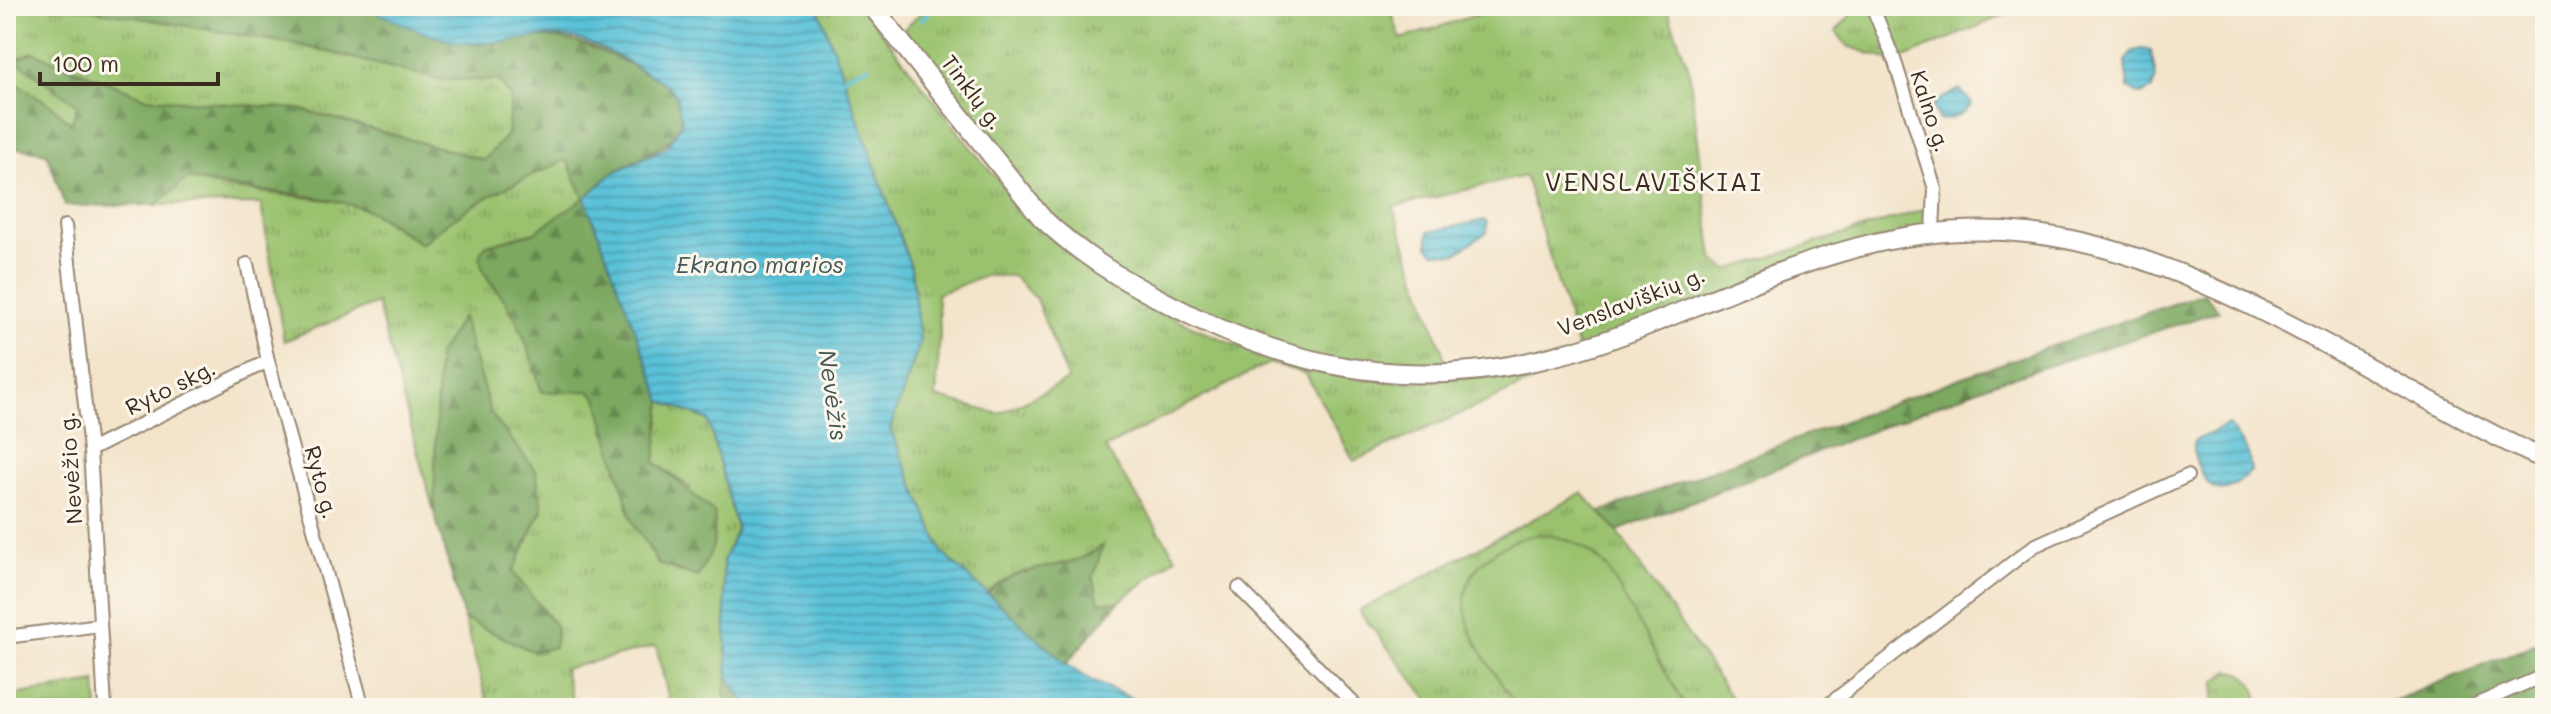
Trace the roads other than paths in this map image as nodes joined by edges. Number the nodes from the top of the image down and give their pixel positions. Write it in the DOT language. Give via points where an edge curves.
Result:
graph roads {
  1 [pos="872,6"];
  2 [pos="1872,6"];
  3 [pos="1004,171"];
  4 [pos="65,226"];
  5 [pos="1933,231"];
  6 [pos="247,264"];
  7 [pos="268,361"];
  8 [pos="90,450"];
  9 [pos="2545,459"];
  10 [pos="2187,476"];
  11 [pos="1239,588"];
  12 [pos="100,625"];
  13 [pos="6,637"];
  14 [pos="2545,675"];
  15 [pos="105,708"];
  16 [pos="363,708"];
  17 [pos="1358,708"];
  18 [pos="1824,708"];
  19 [pos="2468,708"];
  1 -- 3 [label="main road, Tinklų g."];
  2 -- 5 [label="street, Kalno g." via="1935,189"];
  3 -- 5 [label="main road, Venslaviškių g." via="1042,218 1106,271 1238,337 1299,358 1387,374 1485,370 1555,356 1828,255"];
  4 -- 8 [label="street, Nevėžio g."];
  5 -- 9 [label="main road, Venslaviškių g." via="1994,231 2081,241 2121,252 2223,295"];
  6 -- 7 [label="street, Ryto g."];
  7 -- 8 [label="street, Ryto skg."];
  7 -- 16 [label="street, Ryto g."];
  8 -- 12 [label="street, Nevėžio g."];
  10 -- 18 [label="street" via="2034,546"];
  11 -- 17 [label="street"];
  12 -- 13 [label="street"];
  12 -- 15 [label="street, Nevėžio g."];
  14 -- 19 [label="street"];
}
